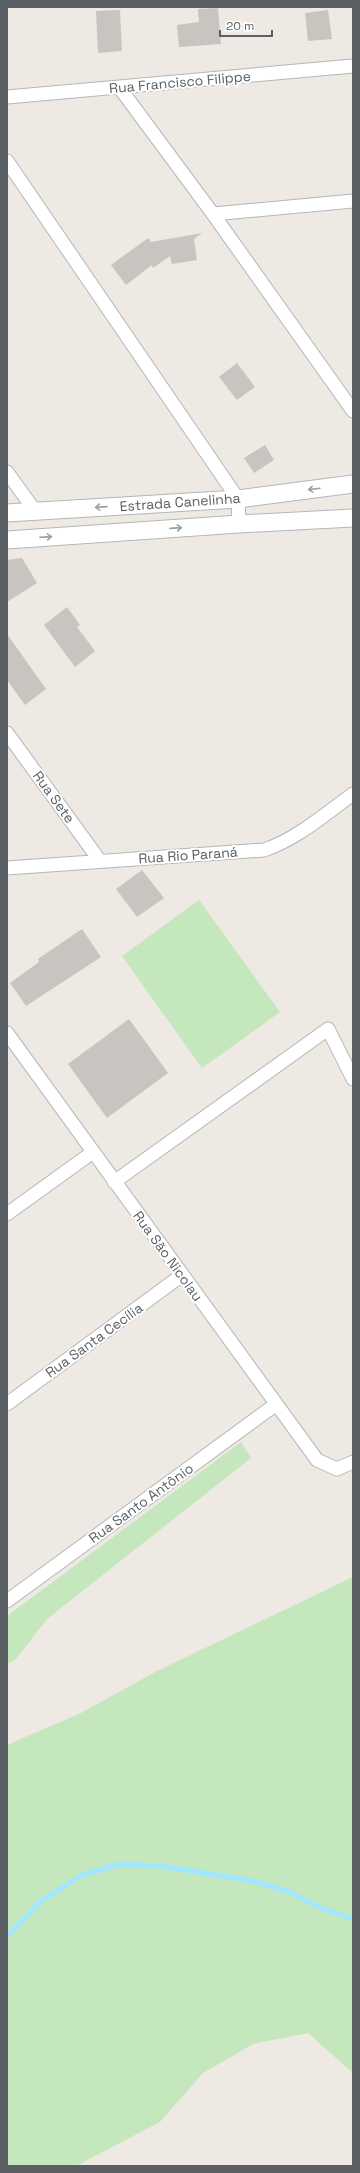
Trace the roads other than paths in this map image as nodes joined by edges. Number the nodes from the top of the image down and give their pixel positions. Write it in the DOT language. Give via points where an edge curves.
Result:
graph roads {
  1 [pos="353,66"];
  2 [pos="119,87"];
  3 [pos="7,98"];
  4 [pos="7,161"];
  5 [pos="353,201"];
  6 [pos="213,214"];
  7 [pos="353,411"];
  8 [pos="7,472"];
  9 [pos="353,484"];
  10 [pos="238,499"];
  11 [pos="35,511"];
  12 [pos="7,513"];
  13 [pos="353,518"];
  14 [pos="239,524"];
  15 [pos="7,540"];
  16 [pos="7,733"];
  17 [pos="353,794"];
  18 [pos="100,861"];
  19 [pos="7,868"];
  20 [pos="7,1033"];
  21 [pos="353,1079"];
  22 [pos="93,1152"];
  23 [pos="114,1182"];
  24 [pos="7,1214"];
  25 [pos="182,1275"];
  26 [pos="7,1404"];
  27 [pos="275,1405"];
  28 [pos="353,1462"];
  29 [pos="7,1601"];
  1 -- 2 [label="street, Rua Francisco Filippe"];
  2 -- 3 [label="street, Rua Francisco Filippe"];
  2 -- 6 [label="street"];
  4 -- 10 [label="street"];
  5 -- 6 [label="street"];
  6 -- 7 [label="street"];
  8 -- 11 [label="street"];
  9 -- 10 [label="street, Estrada Canelinha, one-way"];
  10 -- 11 [label="street, Estrada Canelinha, one-way"];
  10 -- 14 [label="street"];
  11 -- 12 [label="street, Estrada Canelinha"];
  13 -- 14 [label="street, Estrada Canelinha"];
  15 -- 14 [label="street, Estrada Canelinha, one-way"];
  16 -- 18 [label="street, Rua Sete"];
  17 -- 18 [label="street, Rua Rio Paraná" via="295,836 280,845 264,850"];
  18 -- 19 [label="street, Rua Rio Paraná"];
  20 -- 22 [label="street, Rua São Nicolau"];
  21 -- 23 [label="street" via="328,1029"];
  22 -- 23 [label="street, Rua São Nicolau"];
  22 -- 24 [label="street"];
  23 -- 25 [label="street, Rua São Nicolau"];
  25 -- 26 [label="street, Rua Santa Cecília"];
  25 -- 27 [label="street, Rua São Nicolau"];
  27 -- 28 [label="street, Rua São Nicolau" via="317,1460 337,1469"];
  27 -- 29 [label="street, Rua Santo Antônio"];
}
